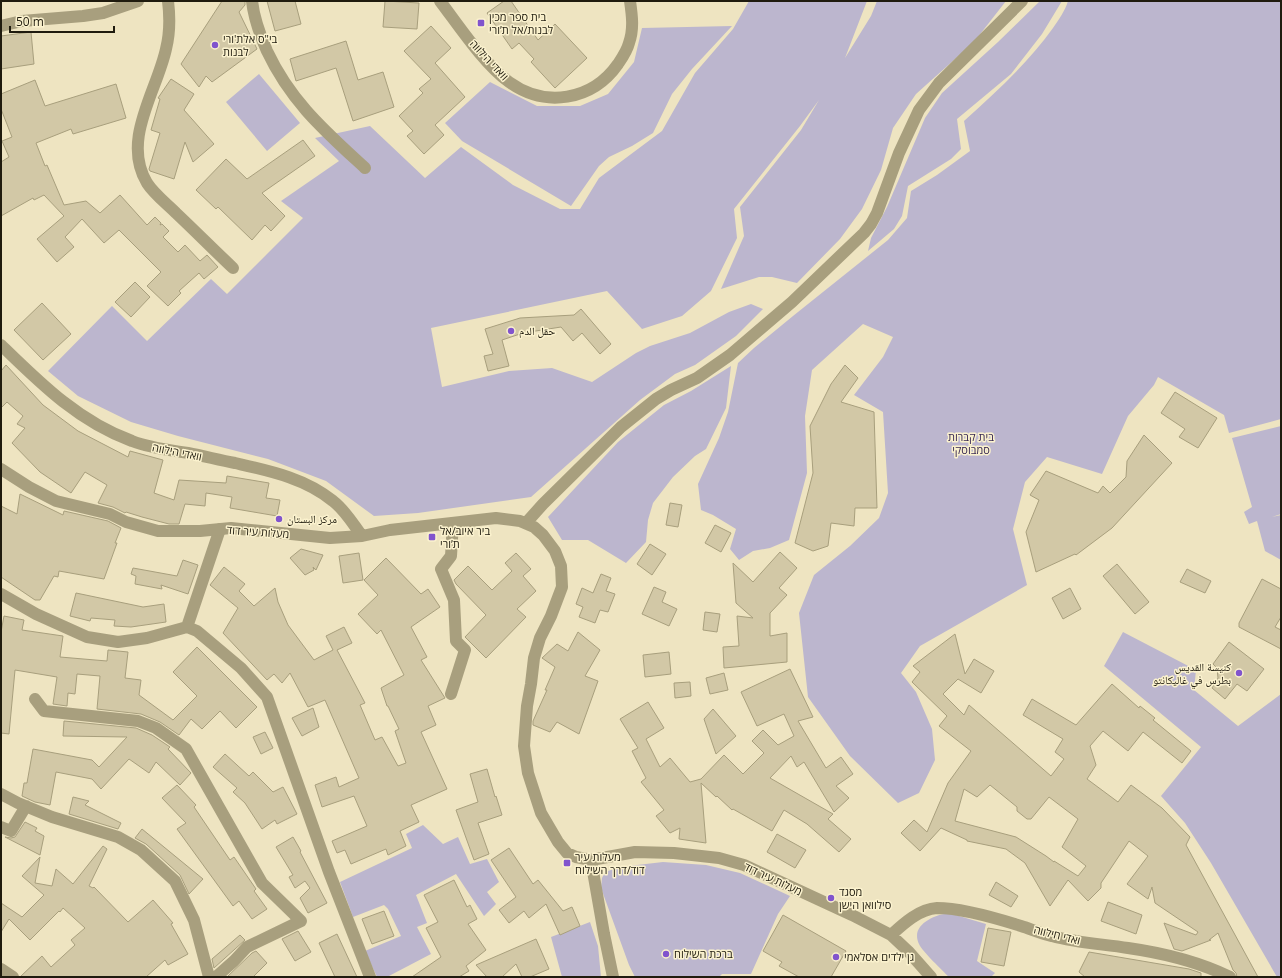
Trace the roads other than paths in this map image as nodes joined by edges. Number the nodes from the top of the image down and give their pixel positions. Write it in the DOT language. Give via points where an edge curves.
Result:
graph roads {
  1 [pos="138,1"];
  2 [pos="168,1"];
  3 [pos="252,1"];
  4 [pos="440,1"];
  5 [pos="630,1"];
  6 [pos="1022,1"];
  7 [pos="1,26"];
  8 [pos="366,168"];
  9 [pos="233,268"];
  10 [pos="1,345"];
  11 [pos="1,469"];
  12 [pos="453,523"];
  13 [pos="526,523"];
  14 [pos="220,529"];
  15 [pos="362,536"];
  16 [pos="1,594"];
  17 [pos="187,627"];
  18 [pos="452,694"];
  19 [pos="35,700"];
  20 [pos="1,794"];
  21 [pos="26,806"];
  22 [pos="1,827"];
  23 [pos="590,860"];
  24 [pos="890,935"];
  25 [pos="1,969"];
  26 [pos="13,977"];
  27 [pos="209,977"];
  28 [pos="216,977"];
  29 [pos="370,977"];
  30 [pos="613,977"];
  31 [pos="931,977"];
  32 [pos="1230,977"];
  1 -- 7 [label="street" via="90,15 22,21"];
  2 -- 9 [label="street" via="169,27 166,50 143,117 138,144 140,169 148,184 160,197"];
  3 -- 8 [label="street" via="253,13 262,38 276,68 294,96 316,122"];
  4 -- 5 [label="street, וואדי הילווה" via="498,73 535,96 553,98 566,98 593,89 613,72 629,43 632,28"];
  6 -- 13 [label="street" via="939,83 919,110 899,153 877,213 864,233 792,302 730,355 697,378 656,398 621,427"];
  10 -- 15 [label="street, וואדי הילווה" via="56,397 106,430 156,448 269,470 299,480 319,490 334,502"];
  11 -- 14 [label="street, מעלות עיר דוד" via="56,501 110,514 126,522 158,531"];
  12 -- 13 [label="street, מעלות עיר דוד" via="496,518"];
  12 -- 15 [label="street, מעלות עיר דוד"];
  12 -- 18 [label="street" via="451,556 441,569 454,600 456,641 465,650"];
  13 -- 23 [label="street" via="543,534 549,542 558,558 562,576 558,600 540,638 534,658 524,746 528,774 541,814 558,842 567,853"];
  14 -- 15 [label="street, מעלות עיר דוד" via="253,529 330,538"];
  14 -- 17 [label="street"];
  16 -- 17 [label="street" via="36,614 87,637 118,642 148,638"];
  17 -- 29 [label="street" via="197,631 241,668 267,697"];
  19 -- 28 [label="street" via="44,711 138,721 156,728 186,749 262,883 301,921 247,947"];
  20 -- 21 [label="street"];
  21 -- 22 [label="street" via="11,831"];
  21 -- 27 [label="street" via="52,817 118,837 141,850 174,881 194,920"];
  23 -- 24 [label="street, מעלות עיר דוד" via="635,852 719,858 762,873"];
  23 -- 30 [label="street"];
  24 -- 31 [label="street, מעלות עיר דוד"];
  24 -- 32 [label="street, ואדי חילווה" via="905,922 926,910 950,909 1020,925 1052,936 1176,957 1198,963"];
  25 -- 26 [label="street"];
}
